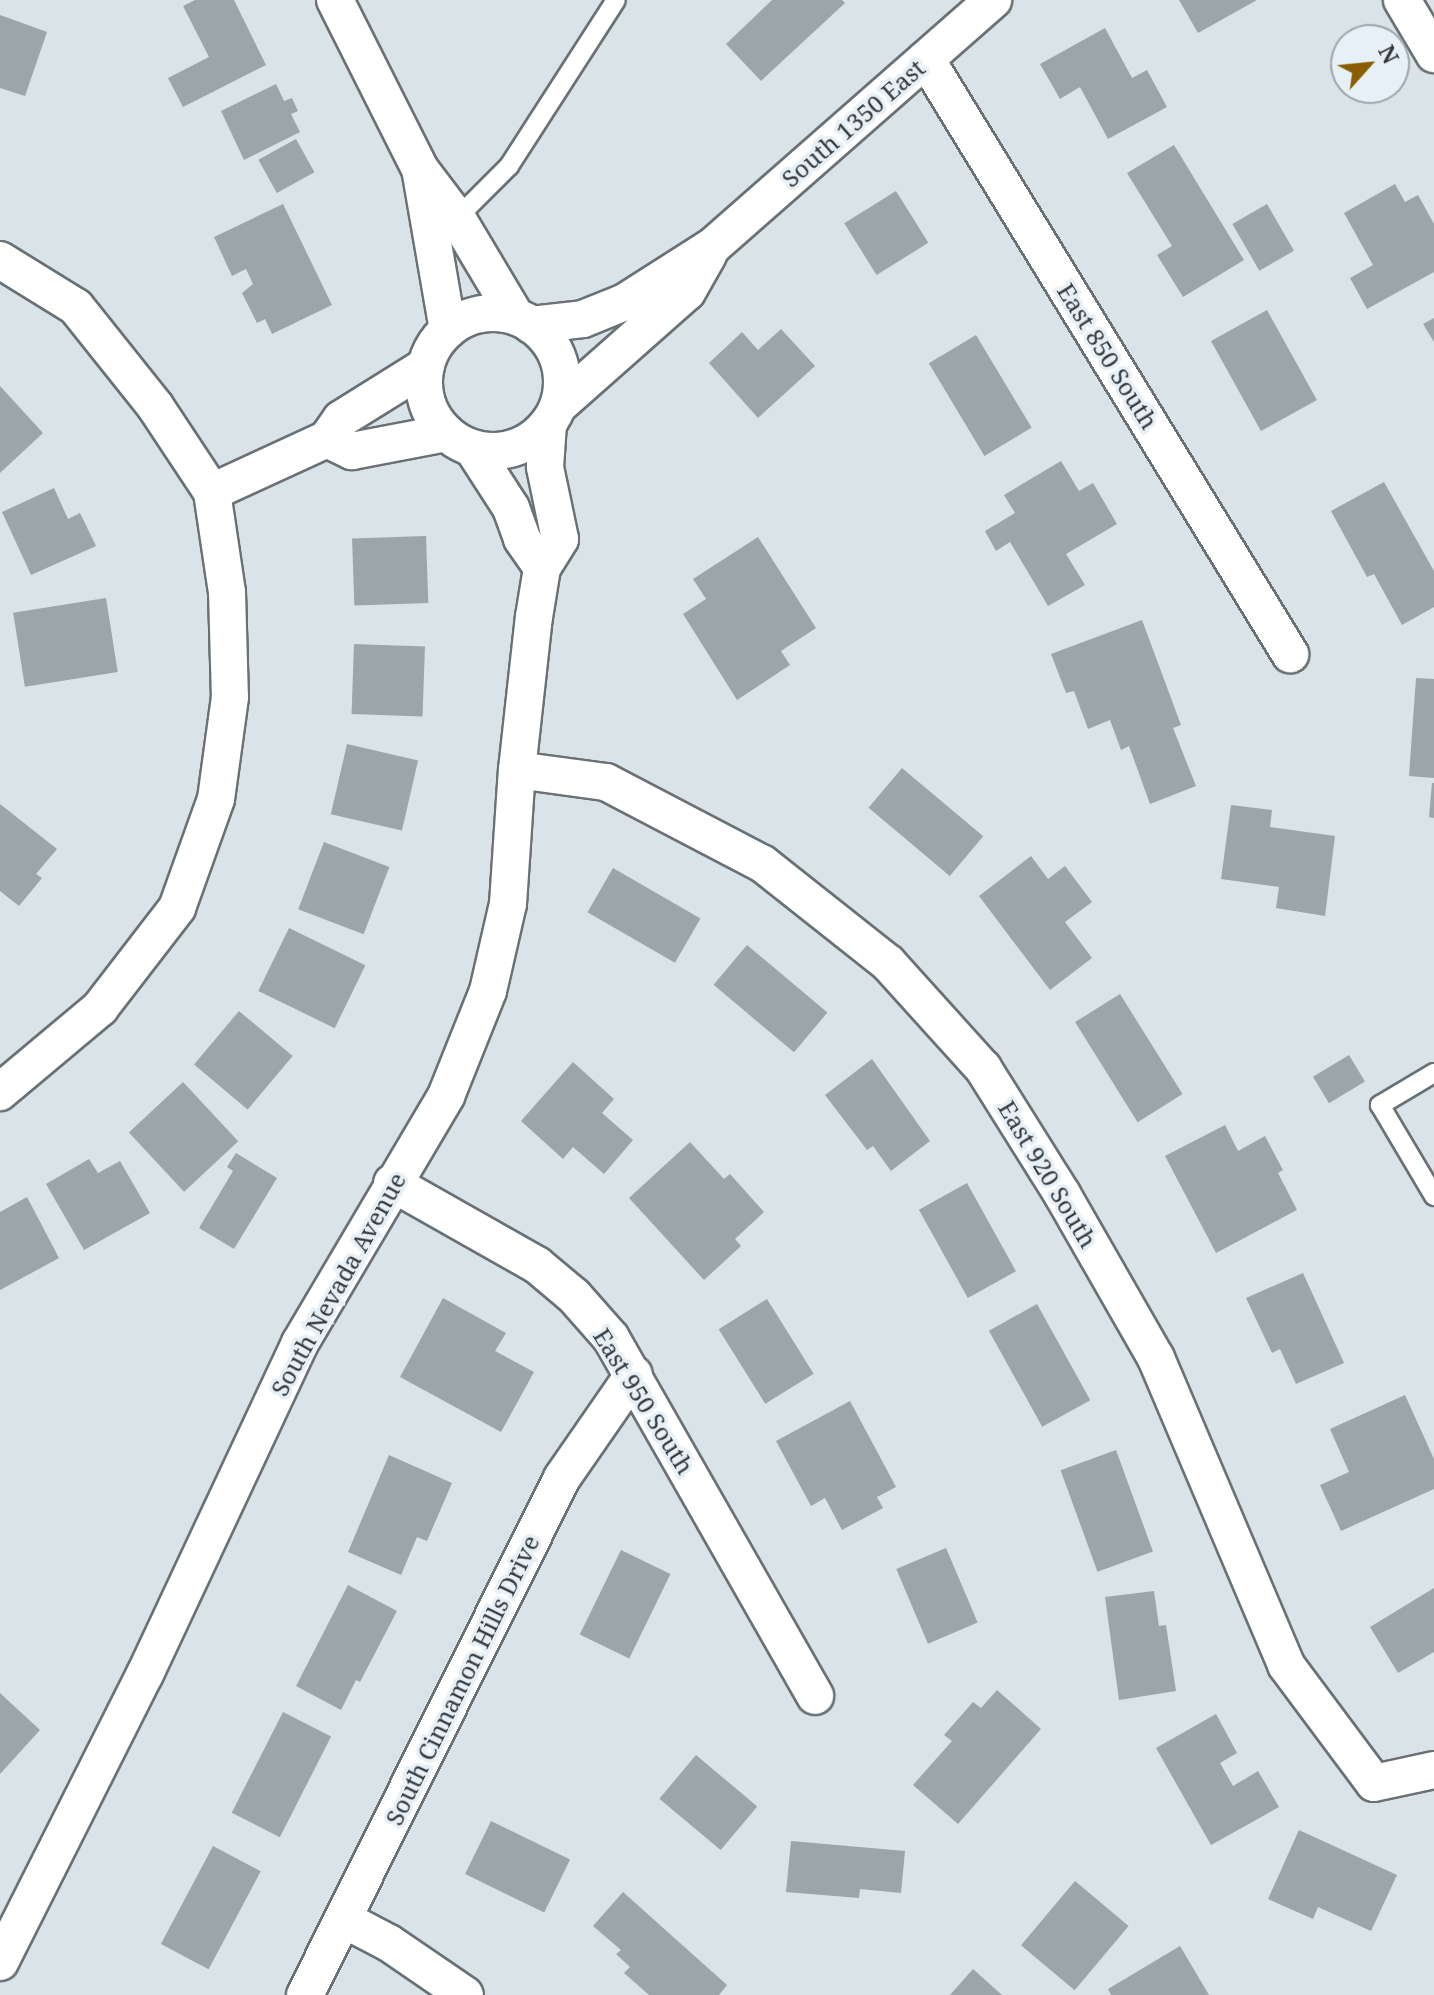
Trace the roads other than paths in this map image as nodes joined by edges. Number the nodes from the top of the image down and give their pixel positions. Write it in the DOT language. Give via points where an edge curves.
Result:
graph roads {
  1 [pos="335,0"];
  2 [pos="616,0"];
  3 [pos="993,0"];
  4 [pos="1402,0"];
  5 [pos="1434,54"];
  6 [pos="926,59"];
  7 [pos="420,169"];
  8 [pos="457,218"];
  9 [pos="713,246"];
  10 [pos="0,260"];
  11 [pos="524,321"];
  12 [pos="448,330"];
  13 [pos="426,366"];
  14 [pos="553,415"];
  15 [pos="327,439"];
  16 [pos="460,441"];
  17 [pos="212,492"];
  18 [pos="542,568"];
  19 [pos="1290,654"];
  20 [pos="517,770"];
  21 [pos="1434,1073"];
  22 [pos="0,1092"];
  23 [pos="392,1183"];
  24 [pos="1434,1196"];
  25 [pos="634,1374"];
  26 [pos="815,1696"];
  27 [pos="1434,1770"];
  28 [pos="343,1919"];
  29 [pos="0,1962"];
  30 [pos="305,1995"];
  31 [pos="465,1995"];
  1 -- 7 [label="street"];
  2 -- 8 [label="lane" via="509,166"];
  3 -- 6 [label="street, South 1350 East"];
  4 -- 5 [label="street"];
  6 -- 9 [label="street, South 1350 East"];
  6 -- 19 [label="street, East 850 South"];
  7 -- 8 [label="street"];
  7 -- 12 [label="street"];
  8 -- 11 [label="street"];
  9 -- 11 [label="street, South 1350 East" via="625,302 583,319"];
  9 -- 14 [label="street, South 1350 East" via="687,292"];
  10 -- 17 [label="street" via="76,307 155,406"];
  11 -- 12 [label="street" via="480,314"];
  11 -- 14 [label="street" via="548,341 559,361 562,383"];
  12 -- 13 [label="street"];
  13 -- 15 [label="street" via="341,419"];
  13 -- 16 [label="street" via="427,402"];
  14 -- 16 [label="street" via="533,439 514,448 494,452"];
  14 -- 18 [label="street, South Nevada Avenue" via="545,467 560,539"];
  15 -- 16 [label="street" via="352,451"];
  15 -- 17 [label="street"];
  16 -- 18 [label="street" via="511,508 522,539"];
  17 -- 22 [label="street" via="227,592 230,697 216,799 177,908 100,1008"];
  18 -- 20 [label="street, South Nevada Avenue"];
  20 -- 23 [label="street, South Nevada Avenue" via="508,904 488,991 446,1096"];
  20 -- 27 [label="street, East 920 South" via="606,782 763,864 888,963 983,1068 1156,1358 1286,1665 1374,1783"];
  21 -- 24 [label="lane" via="1380,1105"];
  23 -- 25 [label="street, East 950 South" via="537,1265 574,1296"];
  23 -- 29 [label="street, South Nevada Avenue" via="300,1343 145,1674"];
  25 -- 26 [label="street, East 950 South"];
  25 -- 28 [label="street, South Cinnamon Hills Drive" via="562,1478"];
  28 -- 30 [label="street, South Cinnamon Hills Drive"];
  28 -- 31 [label="street"];
}
